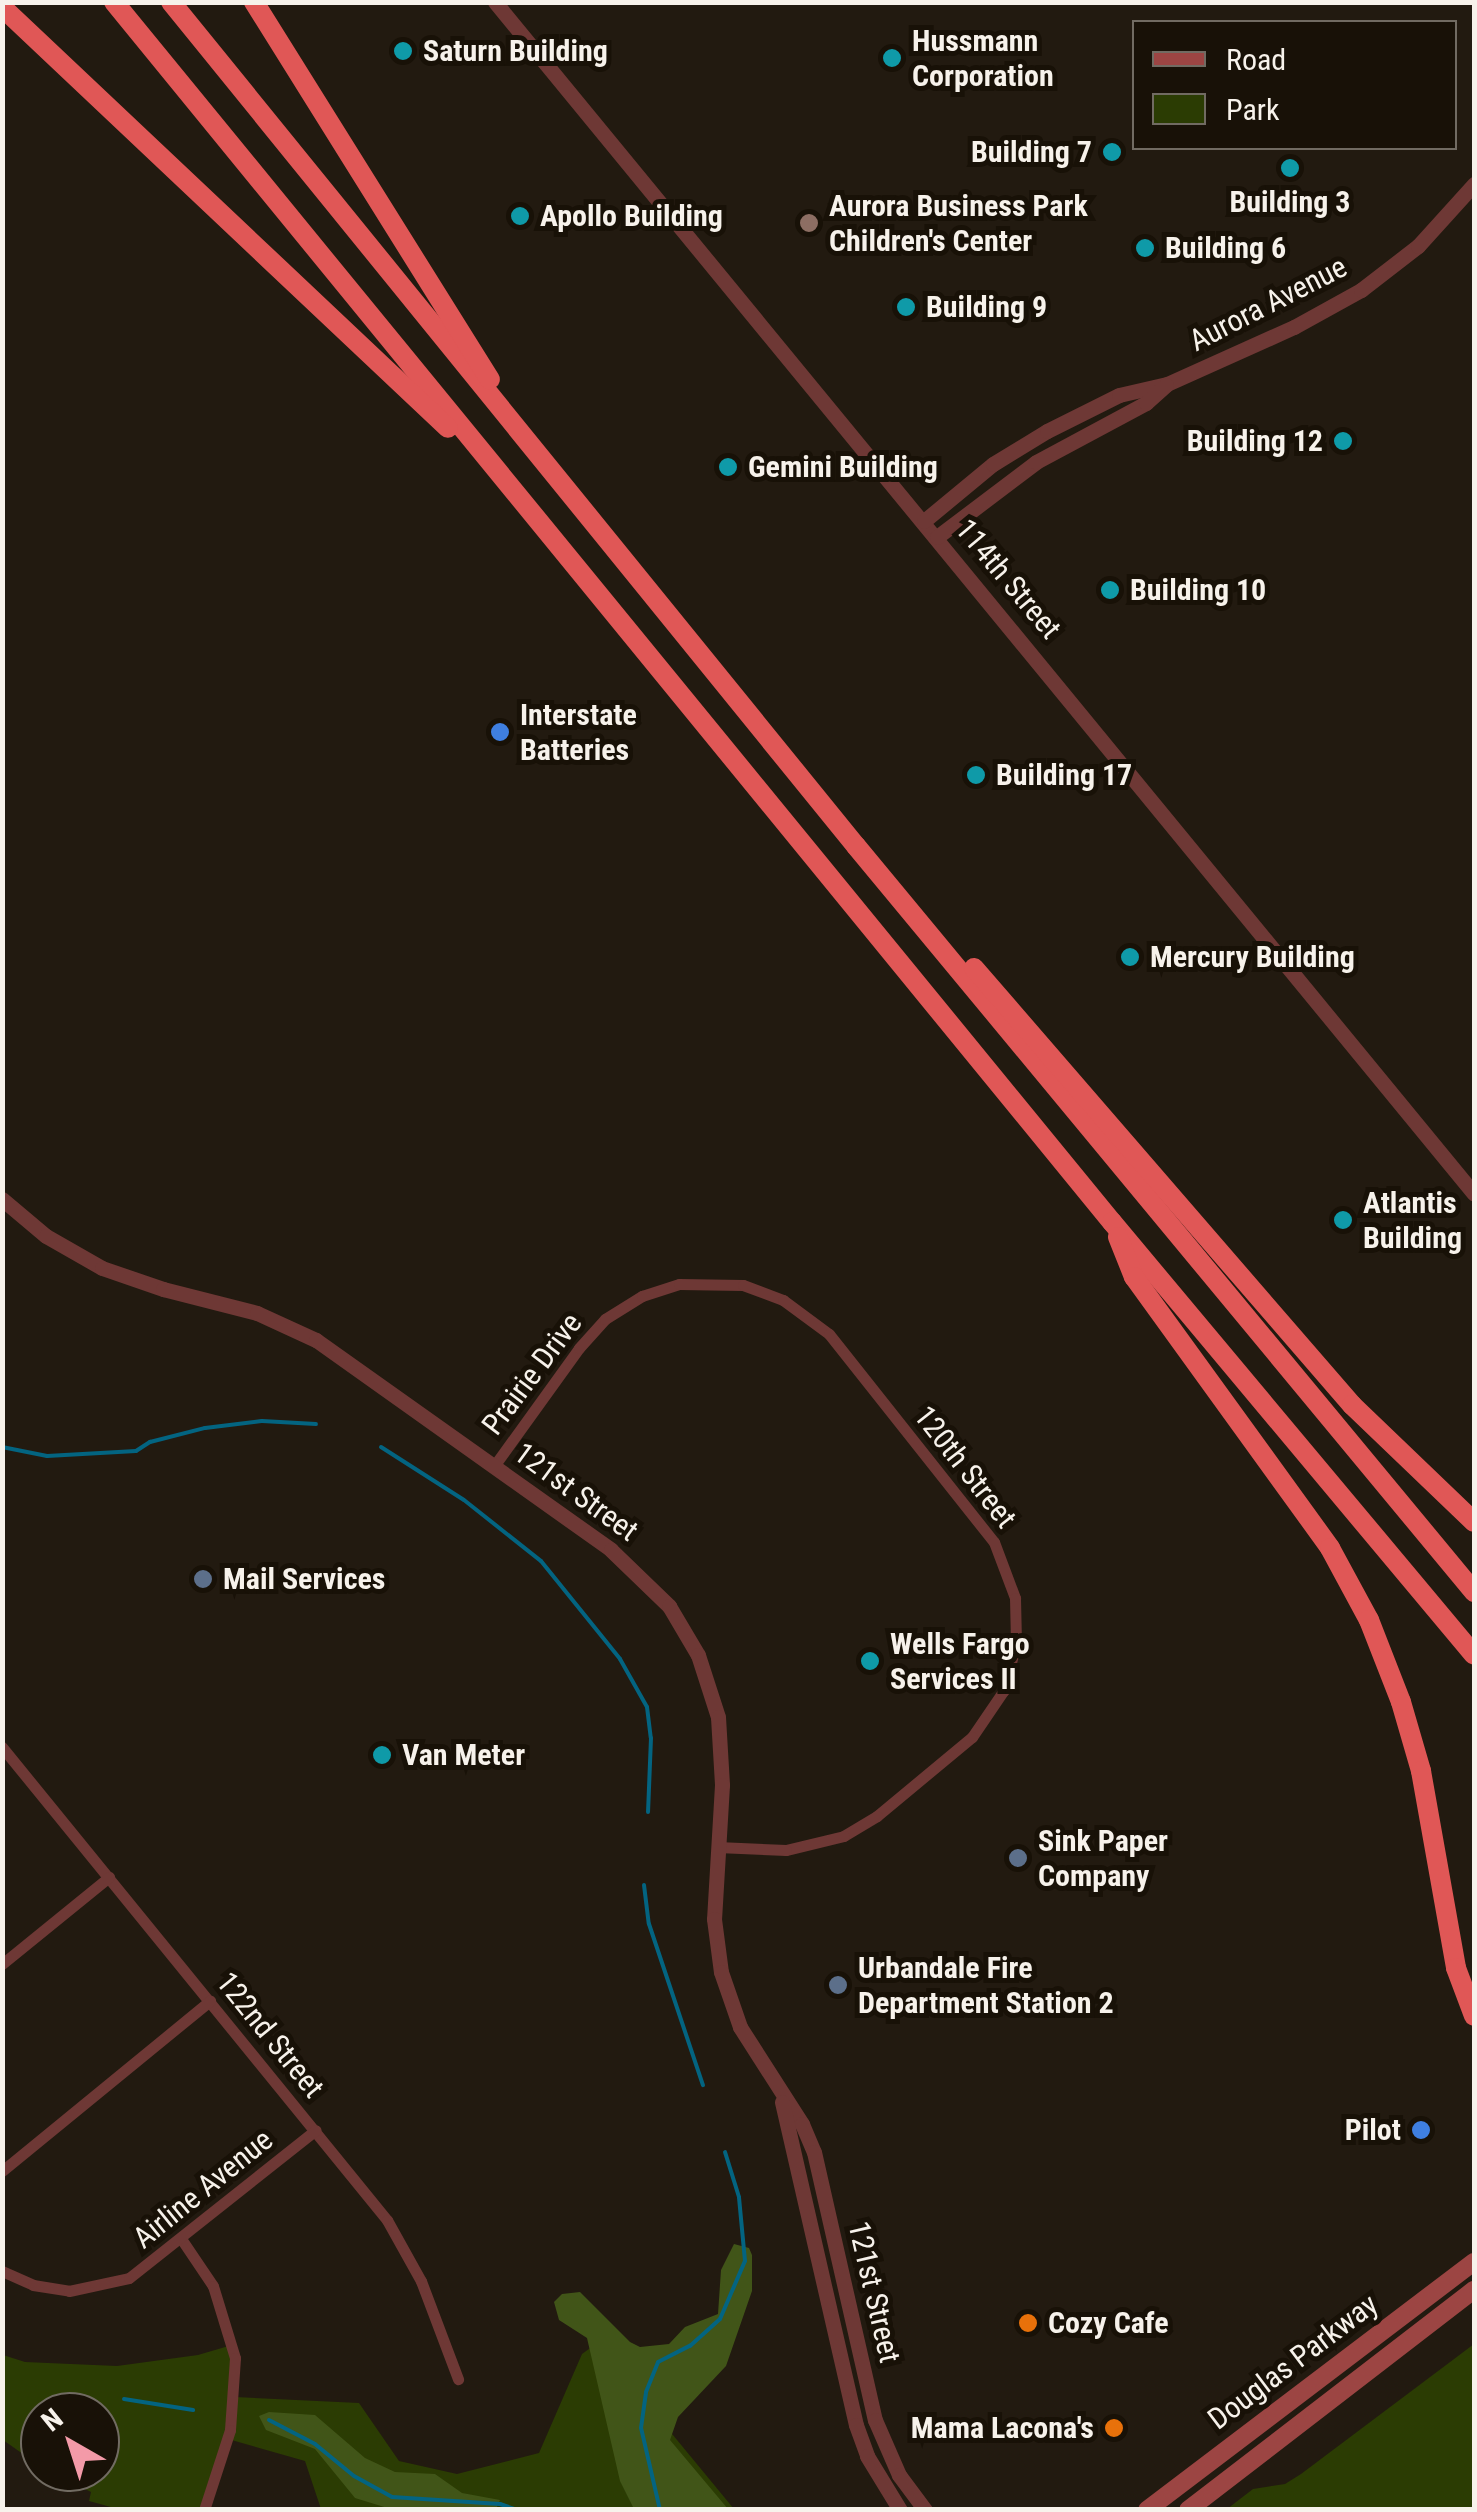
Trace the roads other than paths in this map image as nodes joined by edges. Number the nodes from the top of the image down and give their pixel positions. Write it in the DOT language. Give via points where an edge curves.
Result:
graph roads {
  1 [pos="114,2"];
  2 [pos="171,2"];
  3 [pos="254,2"];
  4 [pos="495,2"];
  5 [pos="2,7"];
  6 [pos="1474,184"];
  7 [pos="1167,384"];
  8 [pos="538,457"];
  9 [pos="510,486"];
  10 [pos="924,521"];
  11 [pos="937,538"];
  12 [pos="856,846"];
  13 [pos="1474,1194"];
  14 [pos="2,1199"];
  15 [pos="1112,1222"];
  16 [pos="829,1334"];
  17 [pos="494,1466"];
  18 [pos="1474,1522"];
  19 [pos="1474,1592"];
  20 [pos="1474,1655"];
  21 [pos="4,1753"];
  22 [pos="717,1847"];
  23 [pos="109,1878"];
  24 [pos="2,1964"];
  25 [pos="210,2001"];
  26 [pos="1474,2016"];
  27 [pos="776,2083"];
  28 [pos="316,2130"];
  29 [pos="2,2171"];
  30 [pos="182,2240"];
  31 [pos="1474,2262"];
  32 [pos="2,2271"];
  33 [pos="1474,2290"];
  34 [pos="458,2378"];
  35 [pos="204,2510"];
  36 [pos="900,2510"];
  37 [pos="924,2510"];
  38 [pos="1147,2510"];
  39 [pos="1188,2510"];
  1 -- 9 [label="highway"];
  2 -- 8 [label="highway"];
  3 -- 8 [label="highway"];
  4 -- 10 [label="street, 114th Street"];
  5 -- 9 [label="highway"];
  6 -- 7 [label="street, Aurora Avenue" via="1418,246 1361,290"];
  7 -- 10 [label="street, Aurora Avenue" via="1120,396 1046,431"];
  7 -- 11 [label="street, Aurora Avenue" via="1146,403 1036,462"];
  8 -- 12 [label="highway"];
  9 -- 15 [label="highway"];
  10 -- 11 [label="street, 114th Street"];
  11 -- 13 [label="street, 114th Street"];
  12 -- 18 [label="highway" via="988,983 1352,1405"];
  12 -- 19 [label="highway"];
  14 -- 17 [label="street, 121st Street" via="46,1236 102,1268 257,1313 316,1340"];
  15 -- 20 [label="highway"];
  15 -- 26 [label="highway" via="1134,1277 1330,1548 1369,1620 1420,1770 1456,1968"];
  16 -- 17 [label="street, Prairie Drive" via="782,1300 743,1285 701,1281 642,1296 590,1334"];
  16 -- 22 [label="street, 120th Street" via="988,1534 1010,1578 1017,1620 1010,1678 986,1722 958,1750 844,1836 786,1850"];
  17 -- 22 [label="street, 121st Street" via="630,1565 684,1629 718,1716"];
  21 -- 23 [label="street, 122nd Street"];
  22 -- 27 [label="street, 121st Street" via="714,1919 721,1972 740,2026"];
  23 -- 24 [label="street"];
  23 -- 25 [label="street, 122nd Street"];
  25 -- 28 [label="street, 122nd Street"];
  25 -- 29 [label="street"];
  27 -- 36 [label="street, 121st Street" via="856,2426"];
  27 -- 37 [label="street, 121st Street" via="814,2152 874,2420"];
  28 -- 30 [label="street, Airline Avenue"];
  28 -- 34 [label="street, 122nd Street" via="406,2250"];
  30 -- 32 [label="street, Airline Avenue" via="129,2278 88,2290 50,2289"];
  30 -- 35 [label="street" via="213,2286 234,2358 230,2430"];
  31 -- 38 [label="main road, Douglas Parkway"];
  33 -- 39 [label="main road, Douglas Parkway"];
}
